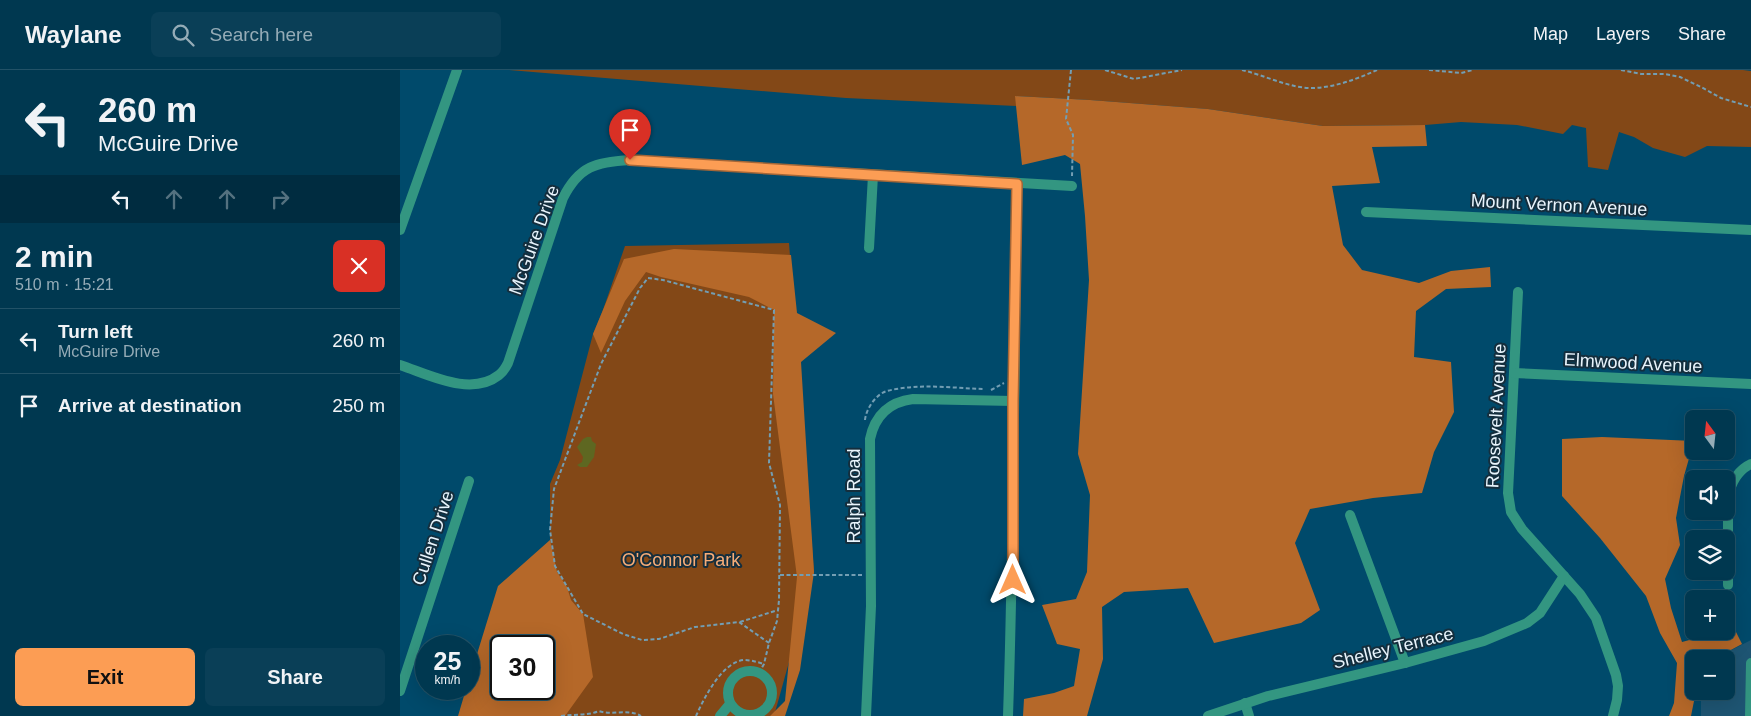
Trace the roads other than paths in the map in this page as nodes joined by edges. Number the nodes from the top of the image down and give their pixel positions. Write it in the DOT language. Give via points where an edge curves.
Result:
graph roads {
  1 [pos="457,70"];
  2 [pos="874,175"];
  3 [pos="1017,184"];
  4 [pos="1072,186"];
  5 [pos="1366,212"];
  6 [pos="400,228"];
  7 [pos="1751,230"];
  8 [pos="870,248"];
  9 [pos="1518,292"];
  10 [pos="400,365"];
  11 [pos="1514,373"];
  12 [pos="1751,384"];
  13 [pos="1013,401"];
  14 [pos="1751,464"];
  15 [pos="469,481"];
  16 [pos="1350,515"];
  17 [pos="1564,576"];
  18 [pos="1728,585"];
  19 [pos="1406,663"];
  20 [pos="1751,663"];
  21 [pos="400,691"];
  22 [pos="1245,703"];
  23 [pos="730,704"];
  24 [pos="720,716"];
  25 [pos="866,716"];
  26 [pos="1008,716"];
  27 [pos="1208,716"];
  28 [pos="1249,716"];
  29 [pos="1613,716"];
  30 [pos="1750,716"];
  1 -- 6 [label="street"];
  2 -- 3 [label="street, McGuire Drive"];
  2 -- 8 [label="street"];
  2 -- 10 [label="street, McGuire Drive" via="630,160 592,166 570,186 564,198 508,363 500,374 486,383 470,386"];
  3 -- 4 [label="street, McGuire Drive"];
  3 -- 13 [label="street"];
  5 -- 7 [label="street, Mount Vernon Avenue"];
  9 -- 11 [label="street, Roosevelt Avenue"];
  11 -- 12 [label="street, Elmwood Avenue"];
  11 -- 17 [label="street, Roosevelt Avenue" via="1508,493 1511,512"];
  13 -- 25 [label="street, Ralph Road" via="904,400 887,408 876,422 870,438"];
  13 -- 26 [label="street" via="1013,580"];
  14 -- 18 [label="street" via="1738,475 1728,497"];
  15 -- 21 [label="street, Cullen Drive"];
  16 -- 19 [label="street"];
  17 -- 19 [label="street, Shelley Terrace" via="1540,612 1527,622 1484,641"];
  17 -- 29 [label="street, Roosevelt Avenue" via="1596,618 1614,669 1618,686"];
  19 -- 22 [label="street, Shelley Terrace"];
  20 -- 30 [label="street"];
  22 -- 27 [label="street, Shelley Terrace"];
  22 -- 28 [label="street"];
  23 -- 23 [label="street" via="728,690 733,678 745,671 761,668 772,693 764,710 746,715"];
  23 -- 24 [label="street"];
}
